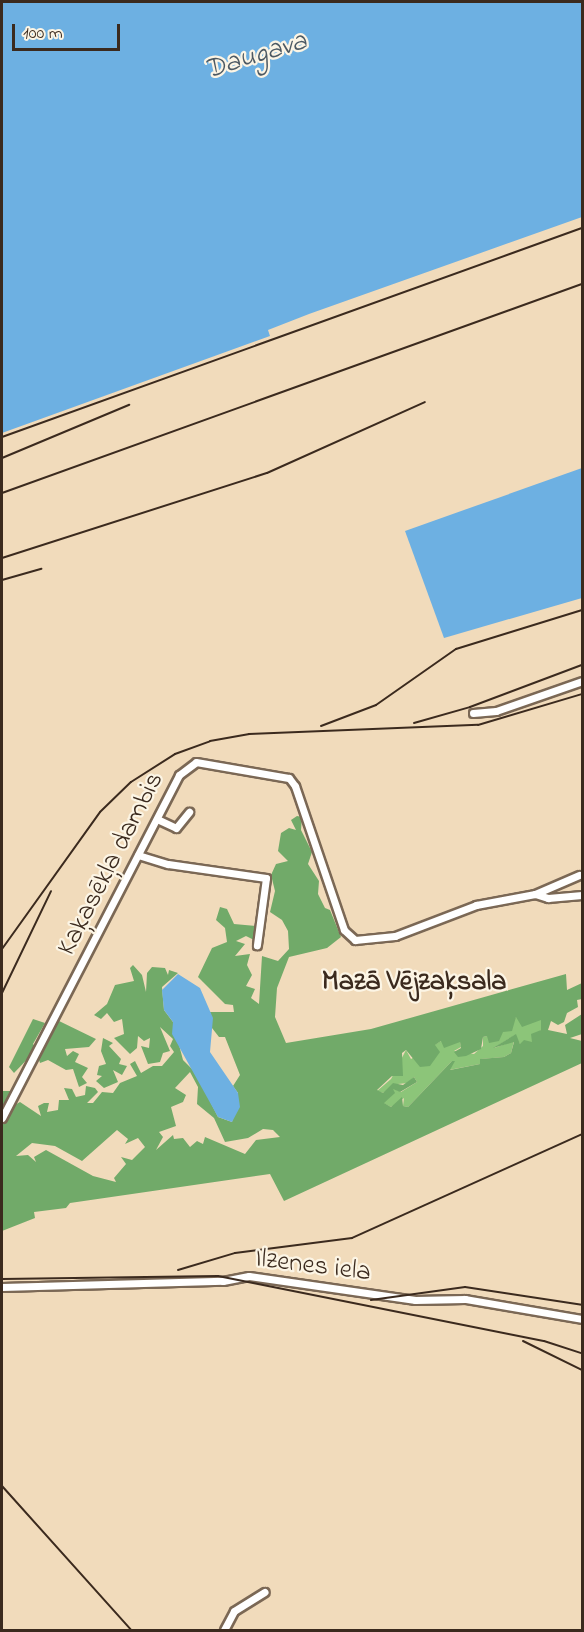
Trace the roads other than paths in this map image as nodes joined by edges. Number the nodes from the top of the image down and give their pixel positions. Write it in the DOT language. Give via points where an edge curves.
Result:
graph roads {
  1 [pos="582,681"];
  2 [pos="473,713"];
  3 [pos="189,812"];
  4 [pos="156,819"];
  5 [pos="138,855"];
  6 [pos="579,875"];
  7 [pos="535,894"];
  8 [pos="582,895"];
  9 [pos="257,945"];
  10 [pos="2,1118"];
  11 [pos="2,1287"];
  12 [pos="582,1319"];
  13 [pos="264,1592"];
  14 [pos="224,1630"];
  1 -- 2 [label="street" via="496,711"];
  3 -- 4 [label="street" via="176,828"];
  4 -- 5 [label="street, Kaķasēkļa dambis"];
  4 -- 7 [label="street, Kaķasēkļa dambis" via="179,775 196,762 290,778 344,930 355,940 371,941 476,905"];
  5 -- 9 [label="street" via="168,864 266,879"];
  5 -- 10 [label="street, Kaķasēkļa dambis"];
  6 -- 7 [label="street"];
  7 -- 8 [label="street" via="548,898"];
  11 -- 12 [label="street, Ilzenes iela" via="223,1281 249,1276 415,1300 465,1299"];
  13 -- 14 [label="street" via="234,1611"];
}
